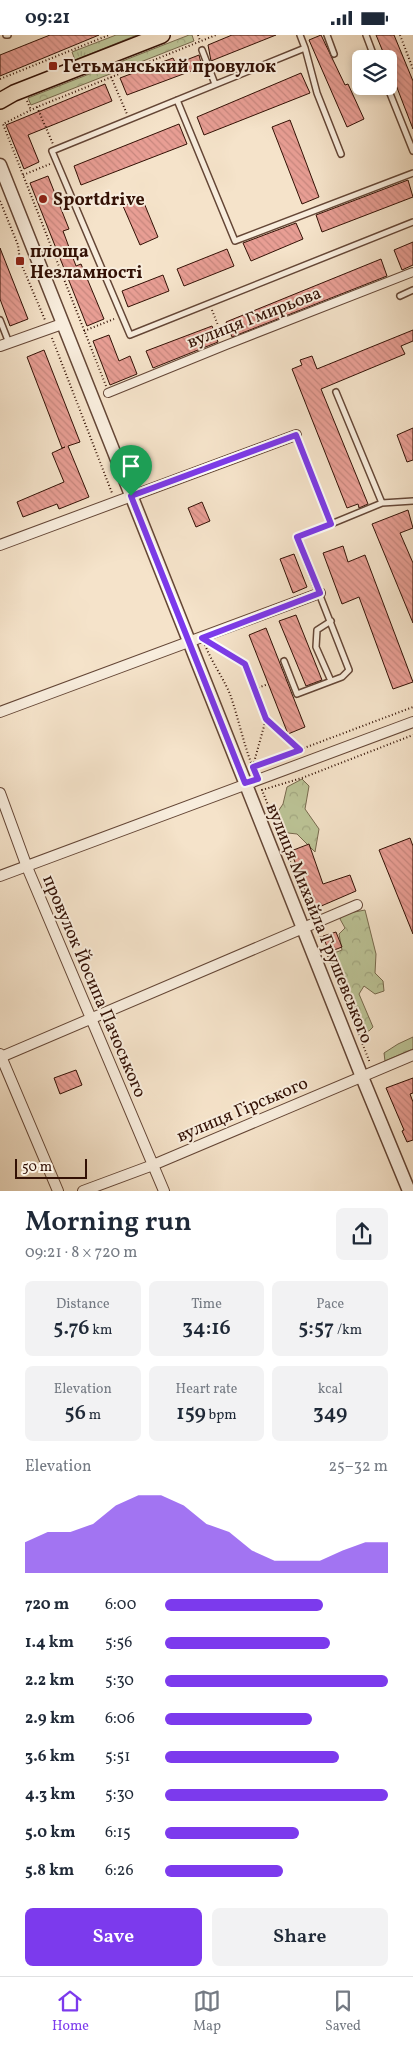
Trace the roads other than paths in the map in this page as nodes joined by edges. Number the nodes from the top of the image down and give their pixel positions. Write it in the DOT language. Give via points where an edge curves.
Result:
graph roads {
  1 [pos="162,35"];
  2 [pos="300,35"];
  3 [pos="326,35"];
  4 [pos="366,35"];
  5 [pos="305,47"];
  6 [pos="202,50"];
  7 [pos="372,50"];
  8 [pos="334,54"];
  9 [pos="215,84"];
  10 [pos="7,93"];
  11 [pos="391,95"];
  12 [pos="177,100"];
  13 [pos="0,101"];
  14 [pos="413,151"];
  15 [pos="341,154"];
  16 [pos="1,172"];
  17 [pos="413,173"];
  18 [pos="413,221"];
  19 [pos="413,272"];
  20 [pos="413,290"];
  21 [pos="400,296"];
  22 [pos="0,320"];
  23 [pos="62,324"];
  24 [pos="5,345"];
  25 [pos="336,392"];
  26 [pos="108,393"];
  27 [pos="296,435"];
  28 [pos="131,496"];
  29 [pos="413,501"];
  30 [pos="382,503"];
  31 [pos="331,524"];
  32 [pos="0,545"];
  33 [pos="320,593"];
  34 [pos="331,621"];
  35 [pos="196,641"];
  36 [pos="284,661"];
  37 [pos="331,681"];
  38 [pos="0,712"];
  39 [pos="413,722"];
  40 [pos="243,778"];
  41 [pos="0,793"];
  42 [pos="27,867"];
  43 [pos="0,876"];
  44 [pos="357,905"];
  45 [pos="304,929"];
  46 [pos="92,1018"];
  47 [pos="0,1055"];
  48 [pos="413,1055"];
  49 [pos="362,1077"];
  50 [pos="11,1080"];
  51 [pos="0,1084"];
  52 [pos="153,1165"];
  53 [pos="58,1191"];
  54 [pos="83,1191"];
  55 [pos="164,1191"];
  56 [pos="410,1191"];
  1 -- 10 [label="main road"];
  2 -- 5 [label="lane"];
  3 -- 8 [label="lane"];
  4 -- 7 [label="lane"];
  5 -- 9 [label="lane"];
  5 -- 15 [label="lane" via="317,93"];
  6 -- 9 [label="lane"];
  9 -- 12 [label="lane"];
  10 -- 13 [label="main road"];
  11 -- 14 [label="lane"];
  12 -- 17 [label="lane" via="234,241"];
  12 -- 18 [label="lane" via="52,151 130,335"];
  16 -- 23 [label="street, вулиця Михайла Грушевського"];
  19 -- 26 [label="street, вулиця Гмирьова"];
  20 -- 21 [label="lane"];
  22 -- 24 [label="lane"];
  23 -- 24 [label="street"];
  23 -- 28 [label="street, вулиця Михайла Грушевського"];
  25 -- 30 [label="lane"];
  27 -- 28 [label="street"];
  27 -- 31 [label="lane"];
  28 -- 32 [label="street"];
  28 -- 35 [label="street, вулиця Михайла Грушевського"];
  29 -- 30 [label="lane"];
  30 -- 31 [label="lane"];
  31 -- 33 [label="lane" via="297,537"];
  33 -- 34 [label="lane"];
  33 -- 35 [label="street"];
  34 -- 37 [label="lane" via="317,630 315,641"];
  34 -- 37 [label="lane" via="349,670"];
  35 -- 38 [label="street"];
  35 -- 40 [label="street, вулиця Михайла Грушевського"];
  36 -- 37 [label="lane" via="297,694"];
  39 -- 40 [label="street" via="258,779"];
  40 -- 42 [label="street"];
  40 -- 45 [label="street, вулиця Михайла Грушевського"];
  41 -- 42 [label="street, провулок Йосипа Пачоського"];
  42 -- 43 [label="street"];
  42 -- 46 [label="street, провулок Йосипа Пачоського"];
  44 -- 45 [label="street"];
  45 -- 46 [label="street"];
  45 -- 49 [label="street, вулиця Михайла Грушевського"];
  46 -- 47 [label="street"];
  46 -- 52 [label="street, провулок Йосипа Пачоського"];
  47 -- 50 [label="street"];
  48 -- 49 [label="street, вулиця Гірського"];
  49 -- 52 [label="street, вулиця Гірського"];
  49 -- 56 [label="street, вулиця Михайла Грушевського"];
  50 -- 51 [label="street"];
  50 -- 53 [label="street"];
  52 -- 54 [label="street, вулиця Гірського"];
  52 -- 55 [label="street, провулок Йосипа Пачоського"];
}
